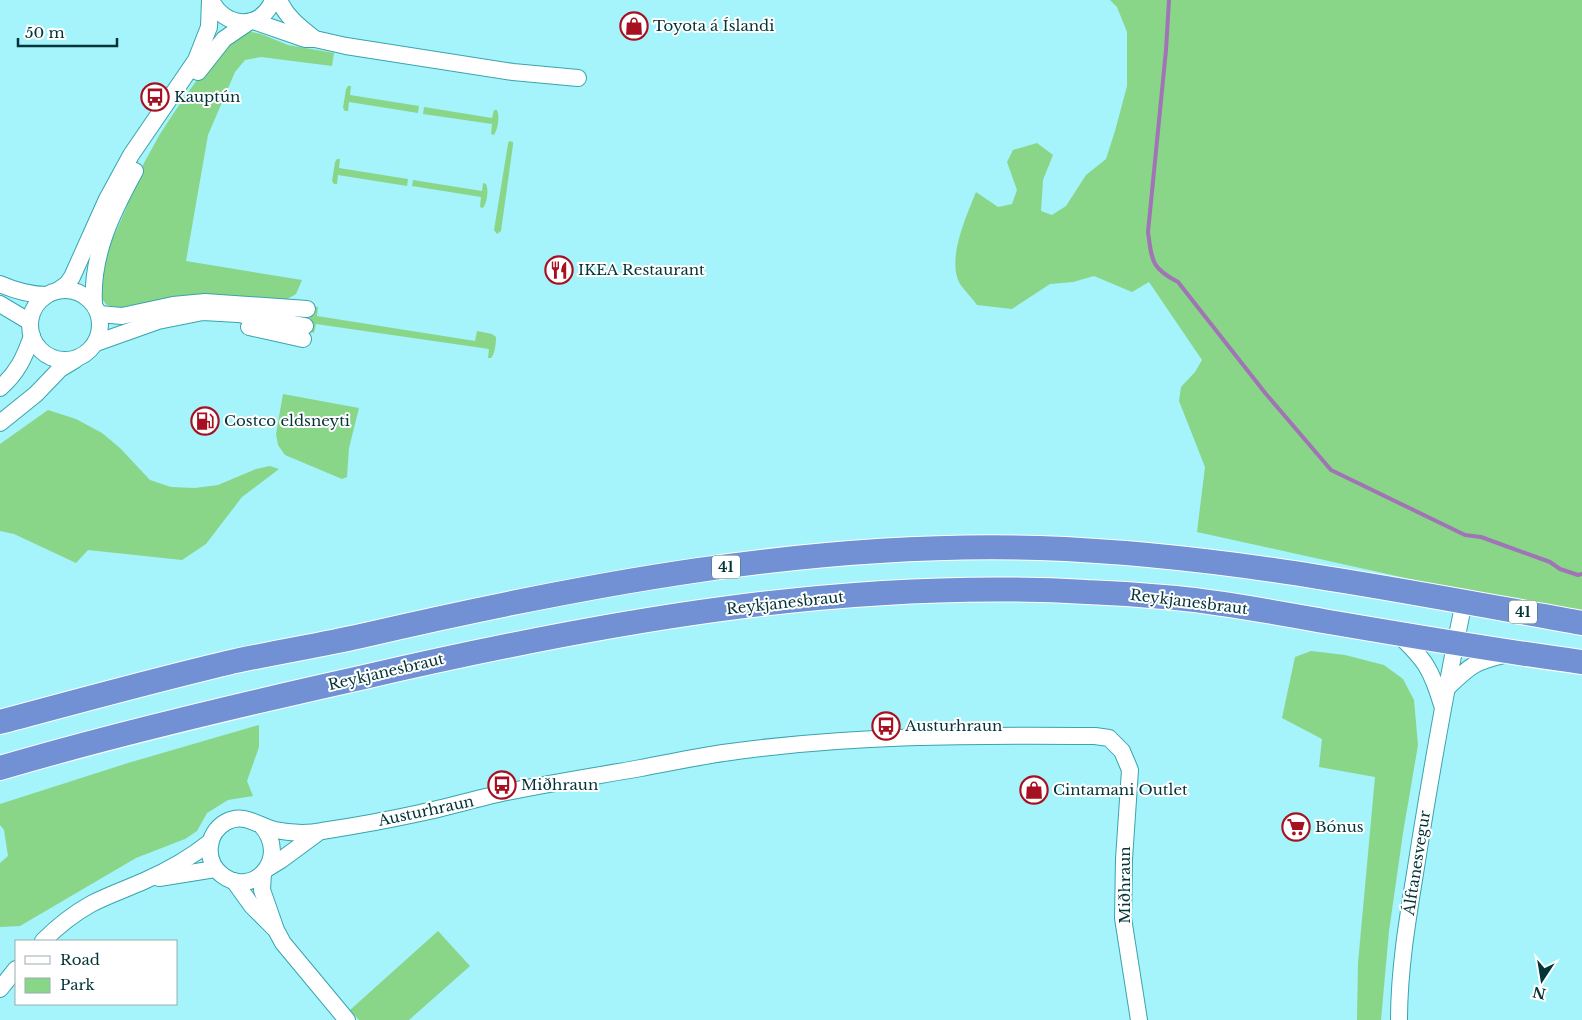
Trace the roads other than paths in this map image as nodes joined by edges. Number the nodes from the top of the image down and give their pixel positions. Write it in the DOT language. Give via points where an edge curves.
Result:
graph roads {
  1 [pos="210,0"];
  2 [pos="273,0"];
  3 [pos="279,0"];
  4 [pos="251,21"];
  5 [pos="315,39"];
  6 [pos="578,78"];
  7 [pos="0,284"];
  8 [pos="52,293"];
  9 [pos="0,304"];
  10 [pos="97,309"];
  11 [pos="31,329"];
  12 [pos="96,343"];
  13 [pos="75,360"];
  14 [pos="0,388"];
  15 [pos="0,423"];
  16 [pos="1464,602"];
  17 [pos="1582,623"];
  18 [pos="1397,633"];
  19 [pos="1455,643"];
  20 [pos="1513,653"];
  21 [pos="1582,662"];
  22 [pos="1447,688"];
  23 [pos="1443,708"];
  24 [pos="0,722"];
  25 [pos="1122,751"];
  26 [pos="0,768"];
  27 [pos="261,825"];
  28 [pos="319,832"];
  29 [pos="210,842"];
  30 [pos="216,869"];
  31 [pos="265,871"];
  32 [pos="144,881"];
  33 [pos="234,881"];
  34 [pos="276,930"];
  35 [pos="43,940"];
  36 [pos="15,970"];
  37 [pos="0,989"];
  38 [pos="347,1020"];
  39 [pos="1139,1020"];
  40 [pos="1399,1020"];
  1 -- 4 [label="street" via="214,8 230,20"];
  1 -- 8 [label="street" via="208,28 196,60 131,155 106,199 72,277"];
  2 -- 4 [label="street" via="267,12"];
  3 -- 5 [label="street" via="288,16"];
  4 -- 5 [label="street" via="293,36"];
  4 -- 10 [label="street" via="224,39 203,65 166,117 137,167 101,246 93,287"];
  5 -- 6 [label="street" via="513,72"];
  7 -- 8 [label="street" via="32,295"];
  8 -- 10 [label="street" via="78,292"];
  8 -- 11 [label="street" via="36,306"];
  9 -- 11 [label="street"];
  10 -- 12 [label="street" via="101,324"];
  10 -- 12 [label="street" via="122,316 205,302 305,325 203,312 158,322"];
  11 -- 13 [label="street" via="36,346 49,356 64,361"];
  11 -- 14 [label="street" via="26,355 18,370"];
  12 -- 13 [label="street"];
  13 -- 15 [label="street" via="60,369 36,394"];
  16 -- 17 [label="highway, 41"];
  16 -- 19 [label="street, Álftanesvegur"];
  16 -- 24 [label="highway, 41" via="1293,572 1132,553 1001,548 798,558 628,582 476,610 229,663"];
  18 -- 19 [label="highway, Reykjanesbraut"];
  18 -- 23 [label="street, Álftanesvegur" via="1419,654 1434,677"];
  18 -- 26 [label="highway, Reykjanesbraut" via="1175,598 1084,591 885,593 783,602 557,636 442,659 152,726"];
  19 -- 20 [label="highway, Reykjanesbraut"];
  19 -- 22 [label="street, Álftanesvegur"];
  20 -- 21 [label="highway, Reykjanesbraut"];
  20 -- 22 [label="street" via="1483,659 1470,666"];
  22 -- 23 [label="street, Álftanesvegur"];
  23 -- 40 [label="street, Álftanesvegur" via="1407,920"];
  25 -- 28 [label="street, Austurhraun" via="1109,738 967,735 762,748 505,793 418,814"];
  25 -- 39 [label="street, Miðhraun" via="1130,770 1123,918"];
  27 -- 28 [label="street, Austurhraun" via="291,832"];
  27 -- 29 [label="street, Austurhraun" via="235,818 219,827"];
  27 -- 31 [label="street" via="273,847 271,861"];
  28 -- 31 [label="street, Austurhraun"];
  29 -- 30 [label="street" via="209,852"];
  29 -- 32 [label="street, Austurhraun" via="192,856"];
  30 -- 32 [label="street, Austurhraun"];
  30 -- 33 [label="street"];
  31 -- 33 [label="street, Austurhraun" via="249,881"];
  31 -- 34 [label="street" via="262,890"];
  32 -- 35 [label="street, Austurhraun" via="91,904"];
  33 -- 34 [label="street" via="252,906"];
  34 -- 38 [label="street" via="283,943"];
  36 -- 37 [label="street"];
}
